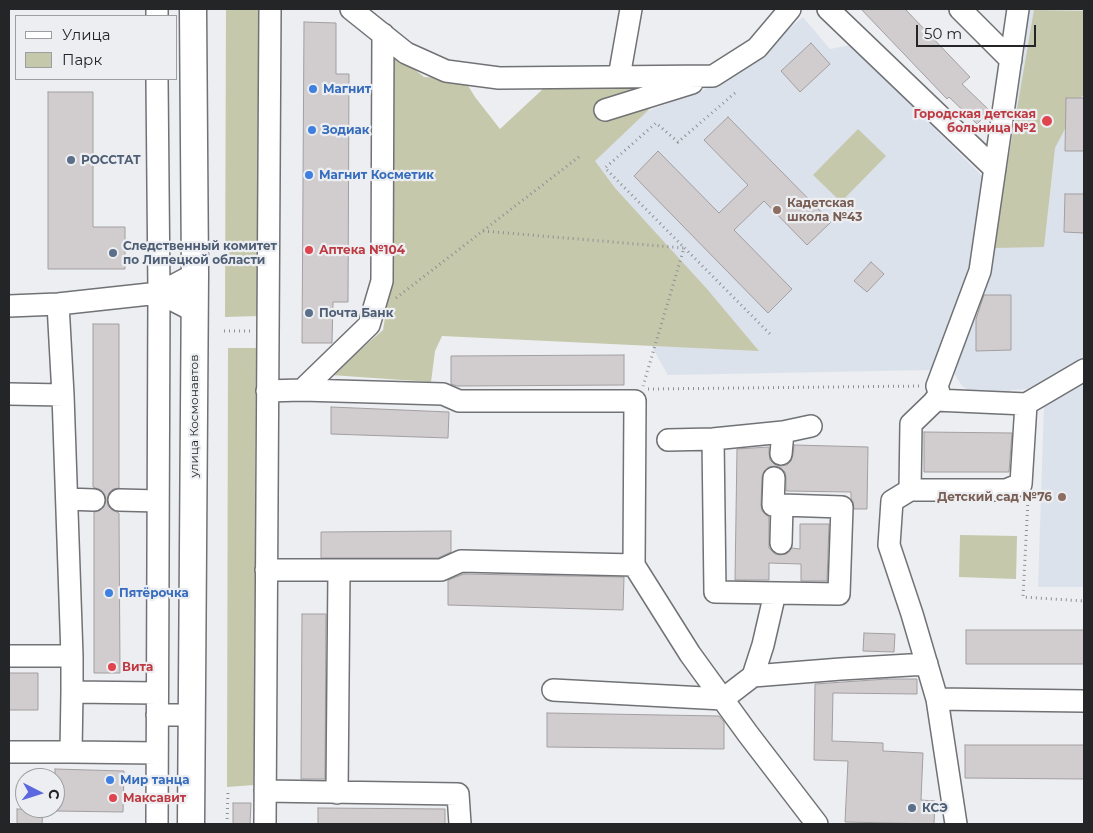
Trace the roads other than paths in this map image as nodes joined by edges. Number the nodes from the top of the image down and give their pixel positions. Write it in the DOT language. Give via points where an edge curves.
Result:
graph roads {
  1 [pos="193,9"];
  2 [pos="270,9"];
  3 [pos="351,9"];
  4 [pos="631,9"];
  5 [pos="790,9"];
  6 [pos="828,9"];
  7 [pos="960,9"];
  8 [pos="1018,9"];
  9 [pos="383,34"];
  10 [pos="1011,60"];
  11 [pos="713,76"];
  12 [pos="619,77"];
  13 [pos="157,80"];
  14 [pos="605,110"];
  15 [pos="995,169"];
  16 [pos="195,274"];
  17 [pos="158,292"];
  18 [pos="58,304"];
  19 [pos="9,306"];
  20 [pos="194,311"];
  21 [pos="1084,370"];
  22 [pos="302,390"];
  23 [pos="267,391"];
  24 [pos="936,393"];
  25 [pos="9,394"];
  26 [pos="63,395"];
  27 [pos="1026,404"];
  28 [pos="811,426"];
  29 [pos="783,432"];
  30 [pos="714,439"];
  31 [pos="668,440"];
  32 [pos="781,454"];
  33 [pos="774,478"];
  34 [pos="910,490"];
  35 [pos="1006,490"];
  36 [pos="1028,494"];
  37 [pos="67,499"];
  38 [pos="94,500"];
  39 [pos="119,500"];
  40 [pos="158,501"];
  41 [pos="782,505"];
  42 [pos="781,543"];
  43 [pos="634,565"];
  44 [pos="266,570"];
  45 [pos="339,570"];
  46 [pos="775,593"];
  47 [pos="9,656"];
  48 [pos="72,656"];
  49 [pos="927,664"];
  50 [pos="752,676"];
  51 [pos="552,690"];
  52 [pos="72,692"];
  53 [pos="157,693"];
  54 [pos="722,699"];
  55 [pos="937,699"];
  56 [pos="1084,700"];
  57 [pos="157,715"];
  58 [pos="192,715"];
  59 [pos="9,752"];
  60 [pos="71,752"];
  61 [pos="157,753"];
  62 [pos="265,791"];
  63 [pos="337,793"];
  64 [pos="157,824"];
  65 [pos="191,824"];
  66 [pos="265,824"];
  67 [pos="460,824"];
  68 [pos="817,824"];
  69 [pos="956,824"];
  1 -- 16 [label="main road, улица Космонавтов"];
  2 -- 23 [label="lane"];
  3 -- 9 [label="lane"];
  4 -- 12 [label="lane"];
  5 -- 11 [label="lane" via="757,48"];
  6 -- 15 [label="lane"];
  7 -- 10 [label="lane"];
  8 -- 10 [label="lane"];
  9 -- 12 [label="lane" via="406,53 446,71 499,78"];
  9 -- 22 [label="lane" via="382,281 369,326"];
  10 -- 15 [label="lane"];
  11 -- 12 [label="lane"];
  11 -- 14 [label="lane"];
  13 -- 17 [label="lane"];
  15 -- 24 [label="lane" via="980,271"];
  16 -- 17 [label="lane"];
  16 -- 20 [label="main road, улица Космонавтов"];
  17 -- 18 [label="lane"];
  17 -- 20 [label="lane"];
  17 -- 40 [label="lane"];
  18 -- 19 [label="lane"];
  18 -- 26 [label="lane"];
  20 -- 58 [label="main road, улица Космонавтов"];
  21 -- 27 [label="lane"];
  22 -- 23 [label="lane"];
  22 -- 43 [label="lane" via="443,394 458,401 635,401"];
  23 -- 44 [label="lane"];
  24 -- 27 [label="lane"];
  24 -- 34 [label="lane" via="911,424"];
  25 -- 26 [label="lane"];
  26 -- 37 [label="lane"];
  27 -- 35 [label="lane" via="1021,484"];
  28 -- 29 [label="lane"];
  29 -- 30 [label="lane"];
  29 -- 32 [label="lane"];
  30 -- 31 [label="lane"];
  30 -- 46 [label="lane" via="715,592"];
  33 -- 41 [label="lane" via="773,505"];
  34 -- 35 [label="lane"];
  34 -- 49 [label="lane" via="892,502 889,546"];
  35 -- 36 [label="lane"];
  37 -- 38 [label="lane"];
  37 -- 48 [label="lane"];
  39 -- 40 [label="lane"];
  40 -- 53 [label="lane"];
  41 -- 42 [label="lane"];
  41 -- 46 [label="lane" via="842,507 839,594"];
  43 -- 45 [label="lane" via="461,561 441,570"];
  43 -- 54 [label="lane"];
  44 -- 45 [label="lane"];
  44 -- 62 [label="lane"];
  45 -- 63 [label="lane"];
  46 -- 50 [label="lane"];
  47 -- 48 [label="lane"];
  48 -- 52 [label="lane"];
  49 -- 50 [label="lane"];
  49 -- 55 [label="lane"];
  50 -- 54 [label="lane"];
  51 -- 54 [label="lane"];
  52 -- 53 [label="lane"];
  52 -- 60 [label="lane"];
  53 -- 57 [label="lane"];
  54 -- 68 [label="lane"];
  55 -- 56 [label="lane"];
  55 -- 69 [label="lane"];
  57 -- 58 [label="lane"];
  57 -- 61 [label="lane"];
  58 -- 65 [label="main road, улица Космонавтов"];
  59 -- 60 [label="lane"];
  60 -- 61 [label="lane"];
  61 -- 64 [label="lane"];
  62 -- 63 [label="lane"];
  62 -- 66 [label="lane"];
  63 -- 67 [label="lane" via="458,794"];
}
